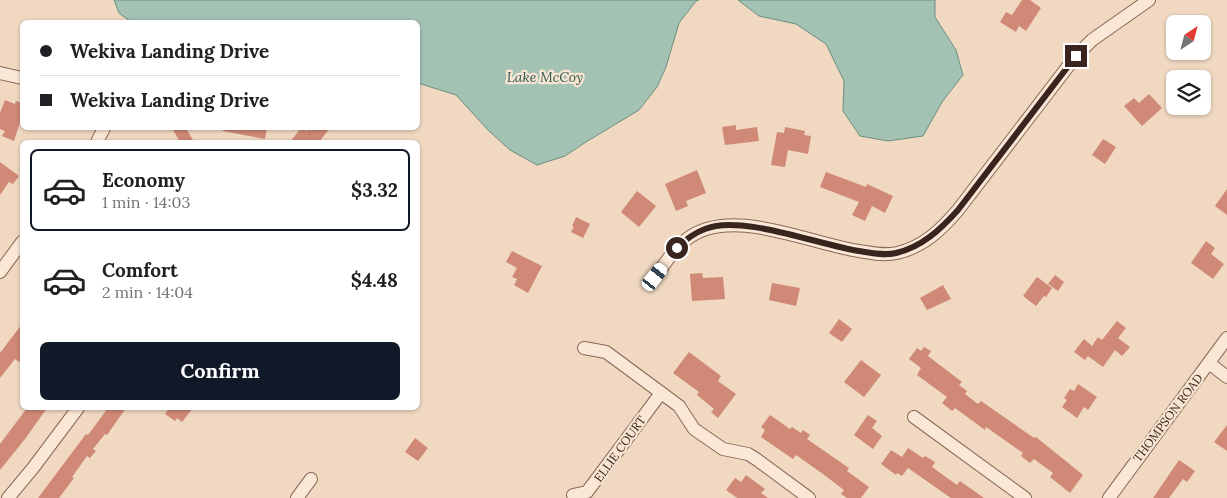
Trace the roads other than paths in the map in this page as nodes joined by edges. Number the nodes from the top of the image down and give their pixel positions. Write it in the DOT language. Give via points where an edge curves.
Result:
graph roads {
  1 [pos="1149,0"];
  2 [pos="0,73"];
  3 [pos="20,78"];
  4 [pos="20,245"];
  5 [pos="0,272"];
  6 [pos="655,277"];
  7 [pos="1227,338"];
  8 [pos="584,348"];
  9 [pos="1208,363"];
  10 [pos="1227,377"];
  11 [pos="661,393"];
  12 [pos="76,410"];
  13 [pos="914,417"];
  14 [pos="311,479"];
  15 [pos="572,495"];
  16 [pos="8,498"];
  17 [pos="297,498"];
  18 [pos="809,498"];
  19 [pos="1025,498"];
  20 [pos="1109,498"];
  1 -- 6 [label="street" via="1092,40 1076,56 958,210 939,231 921,244 883,255 750,227 725,225 706,228 687,239"];
  2 -- 3 [label="street"];
  4 -- 5 [label="street"];
  7 -- 9 [label="street, THOMPSON ROAD"];
  8 -- 11 [label="street" via="606,352"];
  9 -- 10 [label="street"];
  9 -- 20 [label="street, THOMPSON ROAD"];
  11 -- 15 [label="street, ELLIE COURT" via="587,492"];
  11 -- 18 [label="street" via="679,406 694,429 723,449 748,454"];
  12 -- 16 [label="street"];
  13 -- 19 [label="street"];
  14 -- 17 [label="street"];
}
